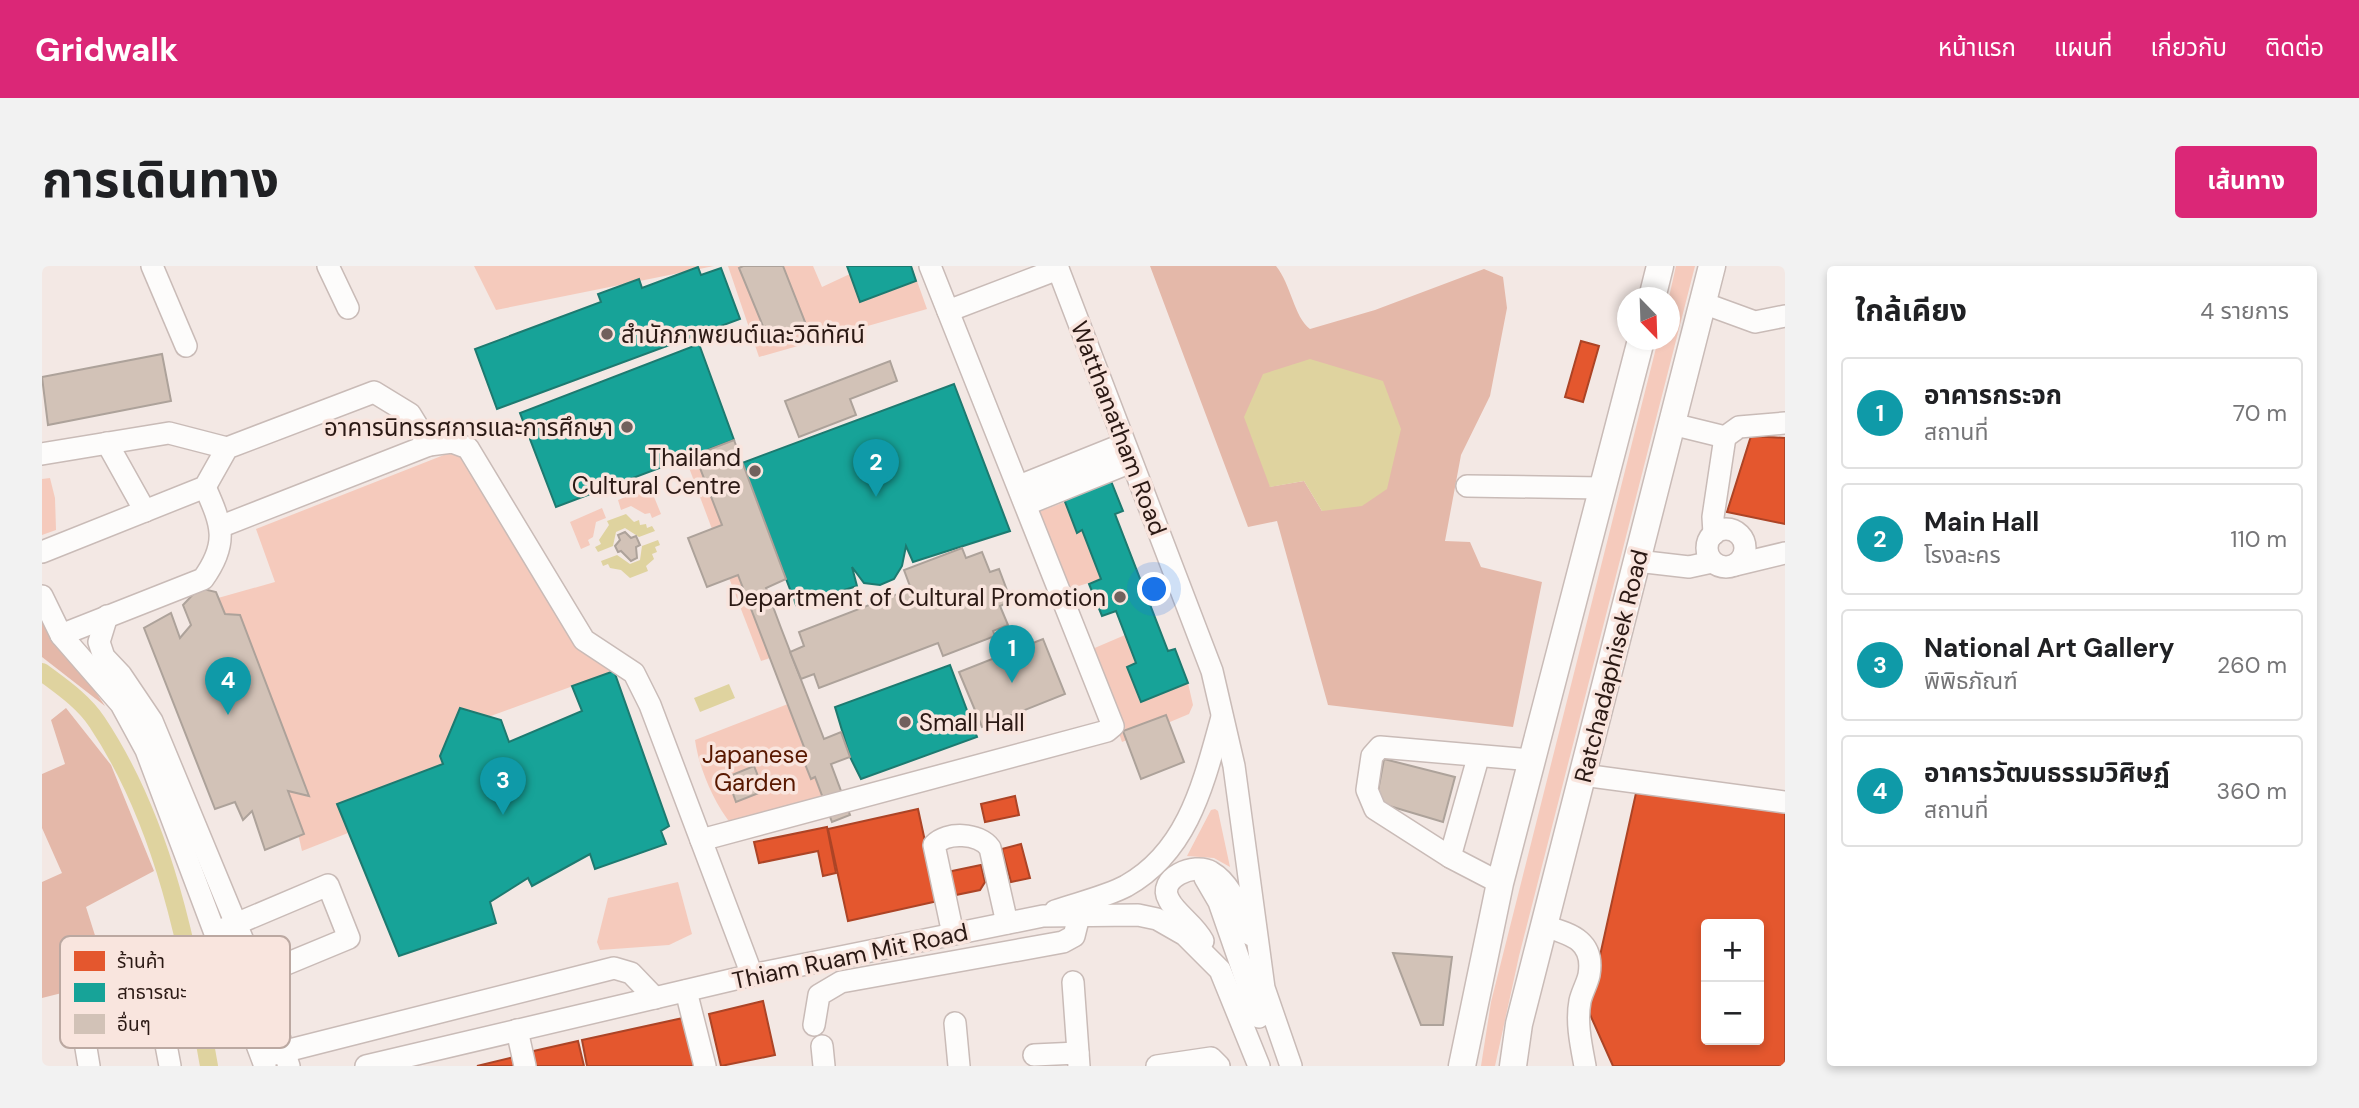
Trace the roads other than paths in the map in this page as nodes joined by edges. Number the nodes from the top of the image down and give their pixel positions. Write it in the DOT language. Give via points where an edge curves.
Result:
graph roads {
  1 [pos="152,266"];
  2 [pos="328,266"];
  3 [pos="930,266"];
  4 [pos="1660,266"];
  5 [pos="1712,266"];
  6 [pos="1058,268"];
  7 [pos="1655,287"];
  8 [pos="1703,303"];
  9 [pos="348,307"];
  10 [pos="948,312"];
  11 [pos="1785,316"];
  12 [pos="186,346"];
  13 [pos="1638,350"];
  14 [pos="1672,424"];
  15 [pos="1785,424"];
  16 [pos="1725,437"];
  17 [pos="107,443"];
  18 [pos="429,445"];
  19 [pos="226,448"];
  20 [pos="1127,453"];
  21 [pos="42,454"];
  22 [pos="1467,486"];
  23 [pos="205,487"];
  24 [pos="1602,488"];
  25 [pos="1023,495"];
  26 [pos="145,512"];
  27 [pos="222,526"];
  28 [pos="1714,534"];
  29 [pos="42,552"];
  30 [pos="1785,553"];
  31 [pos="1637,561"];
  32 [pos="1712,562"];
  33 [pos="1735,565"];
  34 [pos="42,596"];
  35 [pos="107,616"];
  36 [pos="61,635"];
  37 [pos="1224,712"];
  38 [pos="1478,758"];
  39 [pos="1531,760"];
  40 [pos="1583,775"];
  41 [pos="1785,802"];
  42 [pos="701,839"];
  43 [pos="1450,857"];
  44 [pos="1184,871"];
  45 [pos="1500,883"];
  46 [pos="1043,916"];
  47 [pos="1079,916"];
  48 [pos="1007,923"];
  49 [pos="236,924"];
  50 [pos="1544,926"];
  51 [pos="216,933"];
  52 [pos="953,934"];
  53 [pos="217,936"];
  54 [pos="241,936"];
  55 [pos="1261,958"];
  56 [pos="290,962"];
  57 [pos="1220,970"];
  58 [pos="752,975"];
  59 [pos="1073,982"];
  60 [pos="686,991"];
  61 [pos="655,998"];
  62 [pos="955,1023"];
  63 [pos="814,1026"];
  64 [pos="517,1030"];
  65 [pos="86,1048"];
  66 [pos="167,1048"];
  67 [pos="1034,1055"];
  68 [pos="287,1059"];
  69 [pos="1079,1059"];
  70 [pos="263,1062"];
  71 [pos="1287,1065"];
  72 [pos="89,1066"];
  73 [pos="170,1066"];
  74 [pos="366,1066"];
  75 [pos="525,1066"];
  76 [pos="705,1066"];
  77 [pos="959,1066"];
  78 [pos="1157,1066"];
  79 [pos="1219,1066"];
  80 [pos="1259,1066"];
  81 [pos="1462,1066"];
  82 [pos="1513,1066"];
  83 [pos="1585,1066"];
  1 -- 12 [label="street"];
  2 -- 9 [label="street"];
  3 -- 10 [label="street"];
  4 -- 7 [label="main road"];
  5 -- 8 [label="main road, Ratchadaphisek Road"];
  6 -- 10 [label="street"];
  6 -- 20 [label="street, Watthanatham Road"];
  8 -- 11 [label="street" via="1755,322"];
  8 -- 14 [label="main road, Ratchadaphisek Road"];
  10 -- 25 [label="street"];
  13 -- 24 [label="main road"];
  14 -- 16 [label="street"];
  14 -- 31 [label="main road, Ratchadaphisek Road"];
  15 -- 16 [label="street" via="1739,427"];
  16 -- 28 [label="street"];
  17 -- 19 [label="street" via="169,433"];
  17 -- 21 [label="street"];
  17 -- 26 [label="street"];
  18 -- 19 [label="street" via="410,414 374,392"];
  18 -- 27 [label="street"];
  18 -- 42 [label="street" via="453,442 468,448 584,640 634,673"];
  19 -- 23 [label="street"];
  20 -- 25 [label="street"];
  20 -- 37 [label="street, Watthanatham Road"];
  22 -- 24 [label="street"];
  23 -- 26 [label="street"];
  23 -- 27 [label="street"];
  24 -- 39 [label="main road"];
  25 -- 42 [label="street" via="1113,726"];
  26 -- 29 [label="street"];
  27 -- 35 [label="street" via="217,560 203,579"];
  28 -- 32 [label="street" via="1707,544"];
  28 -- 33 [label="street" via="1726,529 1742,538 1745,550"];
  30 -- 33 [label="street"];
  31 -- 32 [label="street" via="1689,567"];
  31 -- 40 [label="main road, Ratchadaphisek Road"];
  32 -- 33 [label="street" via="1723,567"];
  34 -- 36 [label="street"];
  35 -- 36 [label="street"];
  35 -- 49 [label="street" via="99,642 104,657 152,722"];
  36 -- 51 [label="street" via="121,704 146,750"];
  37 -- 46 [label="street" via="1199,799 1184,829 1156,866 1125,887"];
  37 -- 55 [label="street, Watthanatham Road"];
  38 -- 39 [label="street"];
  38 -- 43 [label="street"];
  38 -- 43 [label="street" via="1380,747 1372,756 1367,790 1375,809"];
  39 -- 45 [label="main road"];
  40 -- 41 [label="street"];
  40 -- 50 [label="main road, Ratchadaphisek Road"];
  42 -- 58 [label="street"];
  43 -- 45 [label="street"];
  44 -- 55 [label="street" via="1209,870 1222,881"];
  44 -- 57 [label="street" via="1167,888 1169,901 1198,931"];
  44 -- 71 [label="street" via="1195,872 1214,890"];
  45 -- 81 [label="main road"];
  46 -- 47 [label="street, Thiam Ruam Mit Road"];
  46 -- 48 [label="street, Thiam Ruam Mit Road"];
  47 -- 57 [label="street, Thiam Ruam Mit Road" via="1157,919 1185,935"];
  47 -- 63 [label="street" via="1074,936 1063,942 841,982 819,996"];
  48 -- 52 [label="street, Thiam Ruam Mit Road"];
  48 -- 52 [label="street" via="990,848 974,836 951,837 934,845"];
  49 -- 51 [label="street"];
  49 -- 54 [label="street"];
  49 -- 56 [label="street" via="328,885 349,938"];
  50 -- 82 [label="main road, Ratchadaphisek Road"];
  50 -- 83 [label="street" via="1575,935 1585,948 1589,973 1580,1002 1579,1035"];
  51 -- 53 [label="street"];
  52 -- 58 [label="street, Thiam Ruam Mit Road"];
  55 -- 71 [label="street"];
  57 -- 80 [label="street, Thiam Ruam Mit Road"];
  58 -- 60 [label="street, Thiam Ruam Mit Road"];
  59 -- 69 [label="street"];
  60 -- 61 [label="street, Thiam Ruam Mit Road"];
  60 -- 76 [label="street"];
  61 -- 64 [label="street, Thiam Ruam Mit Road"];
  61 -- 68 [label="street" via="631,973 614,968"];
  62 -- 77 [label="street"];
  64 -- 74 [label="street, Thiam Ruam Mit Road"];
  64 -- 75 [label="street"];
  65 -- 72 [label="street"];
  66 -- 73 [label="street"];
  67 -- 69 [label="street"];
  68 -- 70 [label="street"];
  78 -- 79 [label="street" via="1211,1058"];
}
